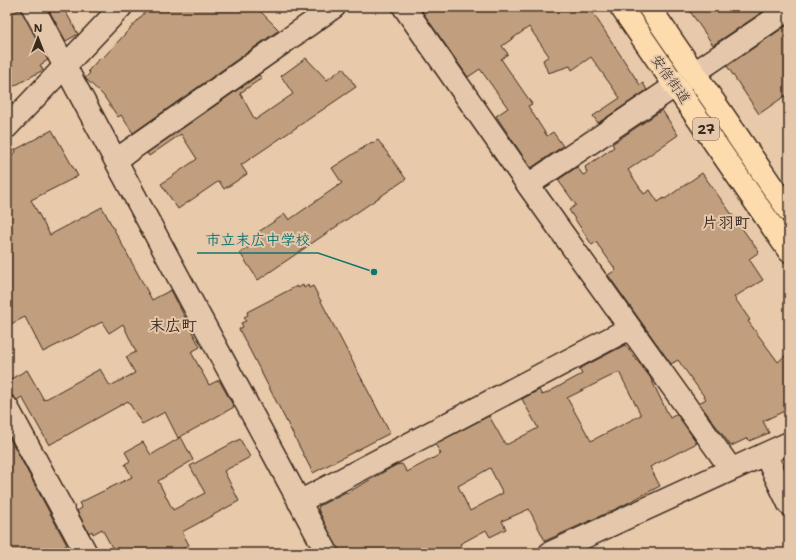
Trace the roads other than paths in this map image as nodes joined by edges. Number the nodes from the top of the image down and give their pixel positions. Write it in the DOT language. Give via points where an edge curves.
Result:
graph roads {
  1 [pos="33,7"];
  2 [pos="121,7"];
  3 [pos="334,7"];
  4 [pos="404,7"];
  5 [pos="621,7"];
  6 [pos="650,7"];
  7 [pos="789,10"];
  8 [pos="65,67"];
  9 [pos="696,72"];
  10 [pos="676,85"];
  11 [pos="7,127"];
  12 [pos="116,160"];
  13 [pos="528,185"];
  14 [pos="789,211"];
  15 [pos="789,251"];
  16 [pos="630,328"];
  17 [pos="7,407"];
  18 [pos="789,443"];
  19 [pos="765,454"];
  20 [pos="731,469"];
  21 [pos="299,502"];
  22 [pos="789,504"];
  23 [pos="86,553"];
  24 [pos="327,553"];
  25 [pos="550,553"];
  1 -- 8 [label="street"];
  2 -- 8 [label="street"];
  3 -- 12 [label="street"];
  4 -- 13 [label="street"];
  5 -- 10 [label="main road, 安倍街道 / 27"];
  6 -- 9 [label="main road, 安倍街道 / 27"];
  7 -- 9 [label="street"];
  8 -- 11 [label="street"];
  8 -- 12 [label="street"];
  9 -- 10 [label="street"];
  9 -- 14 [label="main road, 安倍街道 / 27"];
  10 -- 13 [label="street"];
  10 -- 15 [label="main road, 安倍街道 / 27"];
  12 -- 21 [label="street"];
  13 -- 16 [label="street"];
  16 -- 20 [label="street"];
  16 -- 21 [label="street"];
  17 -- 23 [label="street"];
  18 -- 19 [label="street"];
  19 -- 20 [label="street"];
  19 -- 22 [label="street"];
  20 -- 25 [label="street"];
  21 -- 24 [label="street"];
}
